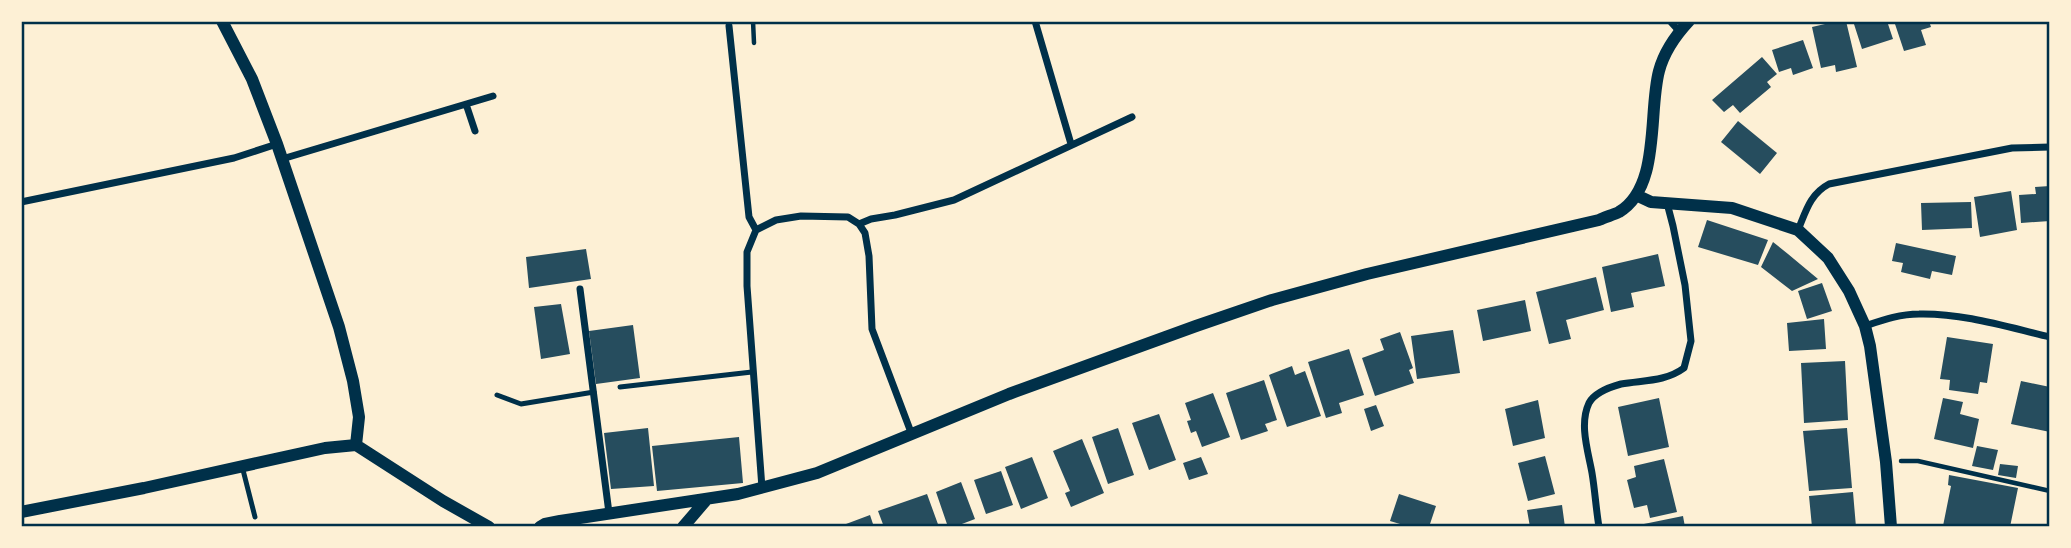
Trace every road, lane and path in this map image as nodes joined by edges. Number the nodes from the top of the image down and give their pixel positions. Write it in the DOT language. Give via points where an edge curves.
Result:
graph roads {
  1 [pos="222,21"];
  2 [pos="753,21"];
  3 [pos="1035,21"];
  4 [pos="1670,21"];
  5 [pos="1689,21"];
  6 [pos="729,26"];
  7 [pos="1679,31"];
  8 [pos="754,43"];
  9 [pos="493,96"];
  10 [pos="466,104"];
  11 [pos="1132,117"];
  12 [pos="475,131"];
  13 [pos="277,144"];
  14 [pos="1071,144"];
  15 [pos="2050,147"];
  16 [pos="282,159"];
  17 [pos="1636,195"];
  18 [pos="21,202"];
  19 [pos="1667,203"];
  20 [pos="859,225"];
  21 [pos="756,230"];
  22 [pos="1798,230"];
  23 [pos="580,289"];
  24 [pos="1865,326"];
  25 [pos="2050,337"];
  26 [pos="752,372"];
  27 [pos="621,387"];
  28 [pos="594,392"];
  29 [pos="497,395"];
  30 [pos="912,435"];
  31 [pos="356,445"];
  32 [pos="1886,462"];
  33 [pos="242,466"];
  34 [pos="762,489"];
  35 [pos="2050,491"];
  36 [pos="707,499"];
  37 [pos="21,512"];
  38 [pos="609,513"];
  39 [pos="255,517"];
  40 [pos="489,527"];
  41 [pos="540,527"];
  42 [pos="683,527"];
  43 [pos="1599,527"];
  44 [pos="1891,527"];
  1 -- 13 [label="street"];
  2 -- 8 [label="path"];
  3 -- 14 [label="street"];
  4 -- 7 [label="street"];
  5 -- 7 [label="street"];
  6 -- 21 [label="street" via="749,218"];
  7 -- 17 [label="street" via="1659,72 1650,151"];
  9 -- 10 [label="street"];
  10 -- 12 [label="street"];
  10 -- 16 [label="street"];
  11 -- 14 [label="street"];
  13 -- 16 [label="street"];
  13 -- 18 [label="street" via="234,158"];
  14 -- 20 [label="street" via="954,200"];
  15 -- 22 [label="street" via="2012,148 1829,184 1818,190"];
  16 -- 31 [label="street" via="353,381 359,417"];
  17 -- 19 [label="street"];
  17 -- 30 [label="street" via="1618,212 1599,220 1272,300 1009,394"];
  19 -- 22 [label="street" via="1732,208"];
  19 -- 43 [label="street" via="1685,285 1691,341 1684,368 1675,375 1622,384 1590,400 1586,437"];
  20 -- 21 [label="street" via="848,218 801,216 776,220"];
  20 -- 30 [label="street" via="869,256 872,329"];
  21 -- 26 [label="street" via="747,252"];
  22 -- 24 [label="street" via="1828,258"];
  23 -- 28 [label="street"];
  24 -- 25 [label="street" via="1893,317 1948,315"];
  24 -- 32 [label="street"];
  26 -- 27 [label="lane"];
  26 -- 34 [label="street"];
  28 -- 29 [label="lane" via="521,404"];
  28 -- 38 [label="street"];
  30 -- 34 [label="street" via="817,473"];
  31 -- 33 [label="street"];
  31 -- 40 [label="street"];
  32 -- 35 [label="path" via="1918,461"];
  32 -- 44 [label="street"];
  33 -- 37 [label="street"];
  33 -- 39 [label="lane"];
  34 -- 36 [label="street"];
  36 -- 38 [label="street"];
  36 -- 42 [label="street"];
  38 -- 41 [label="street"];
}
